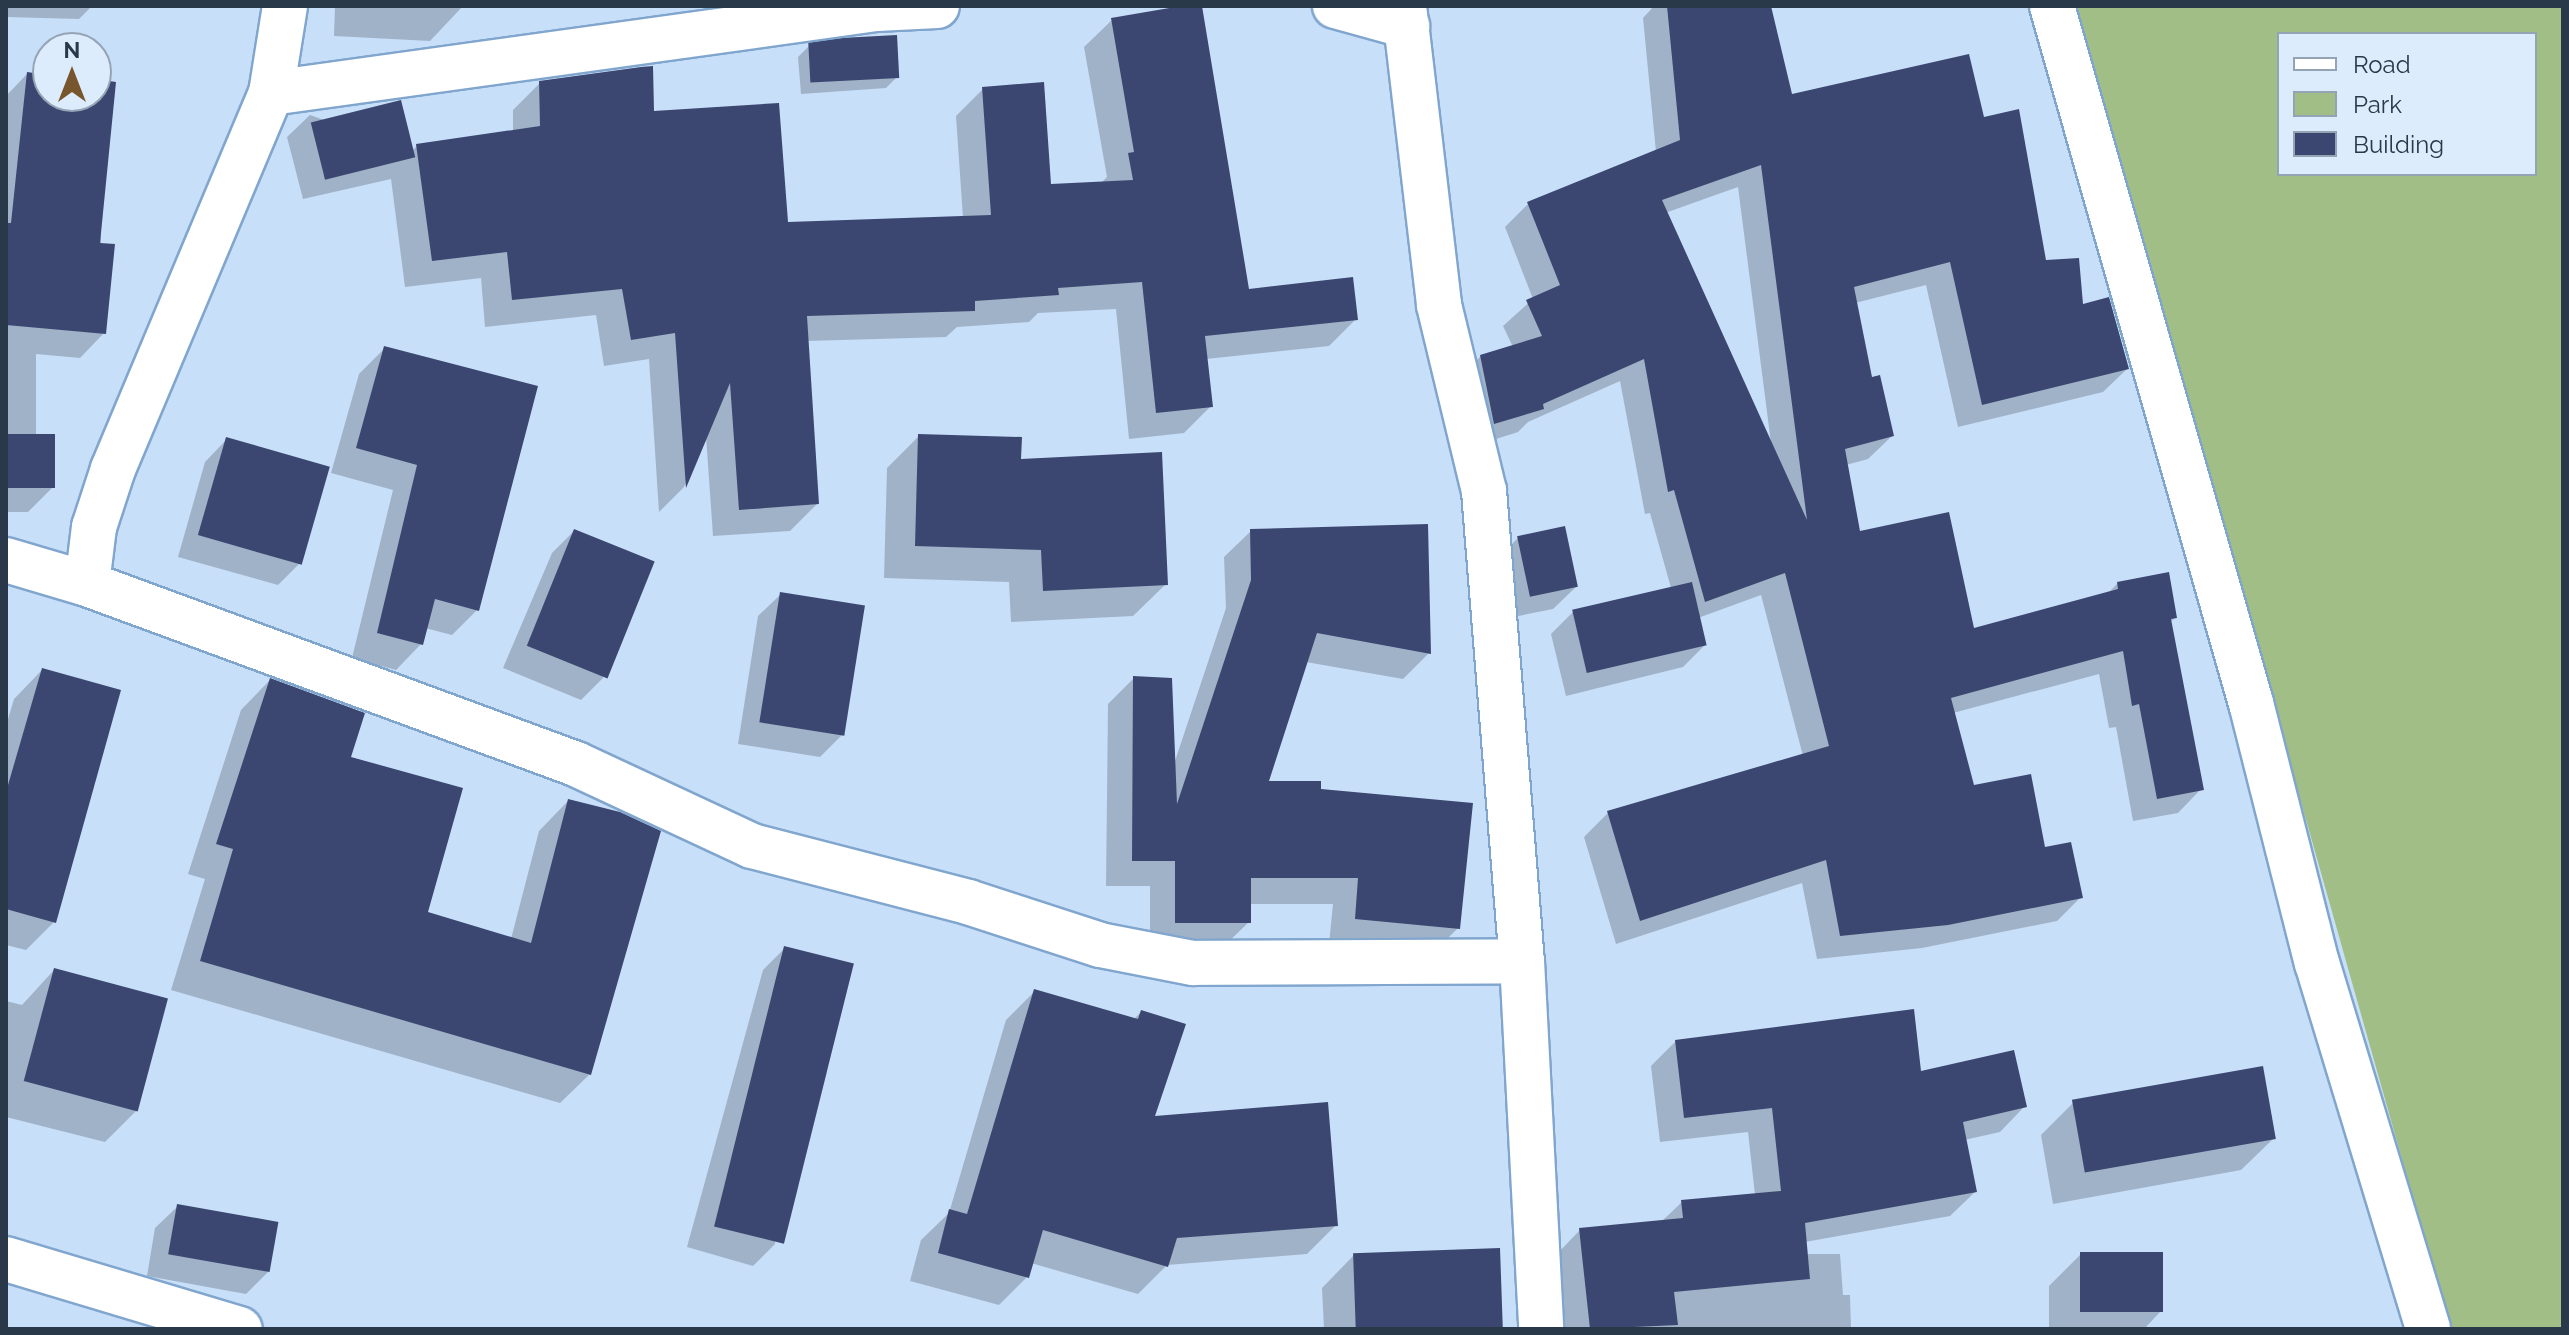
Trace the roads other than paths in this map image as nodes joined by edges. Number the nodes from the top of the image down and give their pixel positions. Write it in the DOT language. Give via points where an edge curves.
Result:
graph roads {
  1 [pos="285,6"];
  2 [pos="937,6"];
  3 [pos="1335,6"];
  4 [pos="2052,6"];
  5 [pos="1405,16"];
  6 [pos="271,93"];
  7 [pos="6,560"];
  8 [pos="87,584"];
  9 [pos="1522,961"];
  10 [pos="6,1259"];
  11 [pos="240,1329"];
  12 [pos="1541,1329"];
  13 [pos="2428,1329"];
  1 -- 6 [label="street"];
  2 -- 6 [label="street" via="876,9"];
  3 -- 5 [label="street"];
  4 -- 13 [label="street" via="2259,732 2317,963"];
  5 -- 9 [label="street" via="1439,305 1484,491"];
  6 -- 8 [label="street" via="113,469 94,527"];
  7 -- 8 [label="street"];
  8 -- 9 [label="street" via="576,764 752,846 968,902 1100,945 1193,963"];
  9 -- 12 [label="street"];
  10 -- 11 [label="street"];
}
